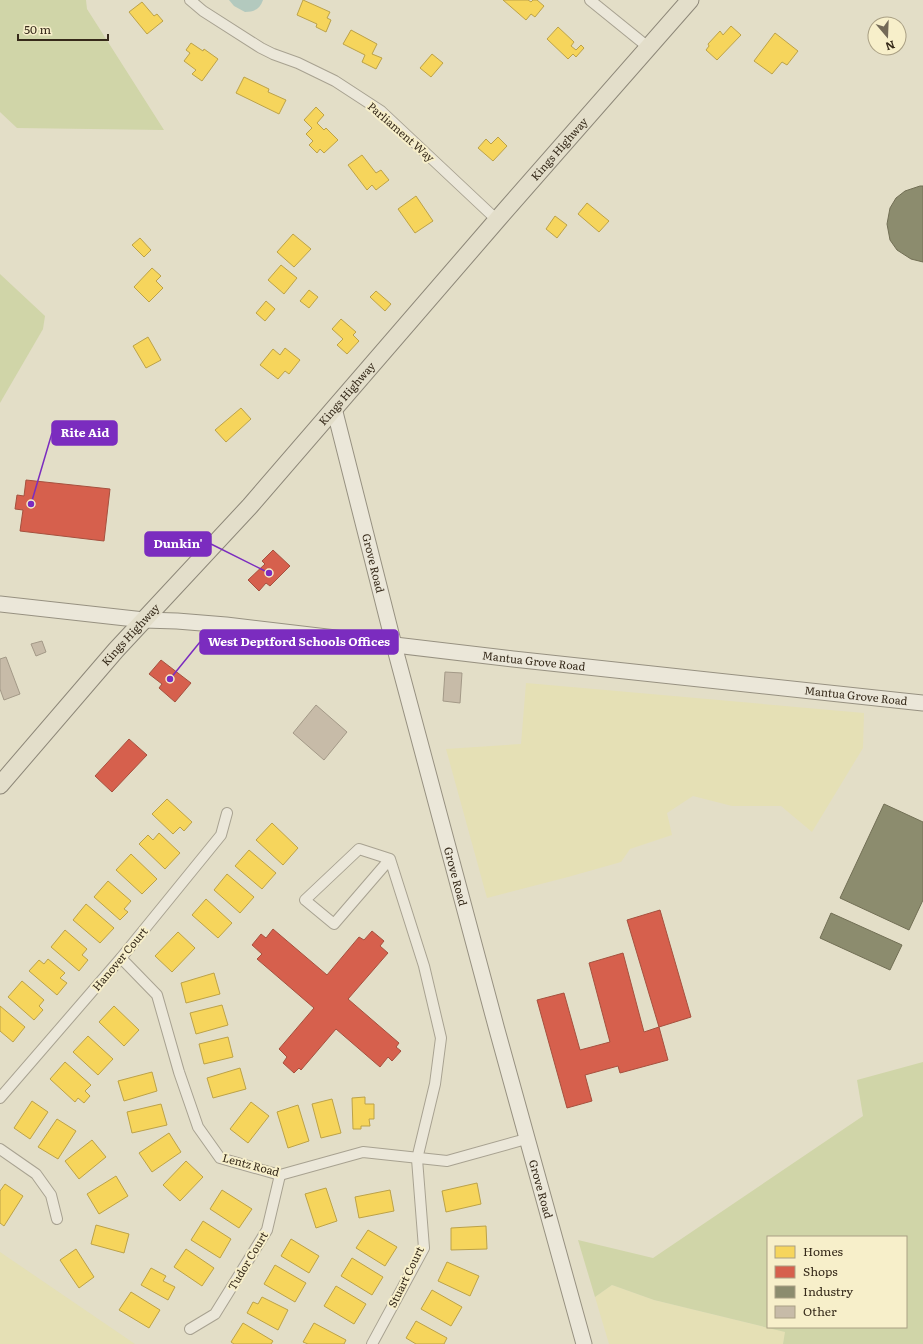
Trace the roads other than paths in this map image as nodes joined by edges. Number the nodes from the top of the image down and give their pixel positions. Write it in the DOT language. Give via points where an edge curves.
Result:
graph roads {
  1 [pos="190,0"];
  2 [pos="590,0"];
  3 [pos="690,0"];
  4 [pos="648,47"];
  5 [pos="497,220"];
  6 [pos="334,408"];
  7 [pos="0,604"];
  8 [pos="144,620"];
  9 [pos="394,645"];
  10 [pos="923,702"];
  11 [pos="0,785"];
  12 [pos="227,813"];
  13 [pos="390,859"];
  14 [pos="122,958"];
  15 [pos="0,1098"];
  16 [pos="526,1139"];
  17 [pos="0,1149"];
  18 [pos="416,1159"];
  19 [pos="280,1175"];
  20 [pos="57,1220"];
  21 [pos="190,1329"];
  22 [pos="372,1344"];
  23 [pos="584,1344"];
  1 -- 5 [label="street, Parliament Way" via="261,48 335,81 380,111"];
  2 -- 4 [label="street"];
  3 -- 4 [label="main road, Kings Highway"];
  4 -- 5 [label="main road, Kings Highway"];
  5 -- 6 [label="main road, Kings Highway"];
  6 -- 8 [label="main road, Kings Highway" via="250,506"];
  6 -- 9 [label="main road, Grove Road"];
  7 -- 8 [label="main road, Mantua Grove Road"];
  8 -- 9 [label="main road, Mantua Grove Road" via="215,624"];
  8 -- 11 [label="main road, Kings Highway"];
  9 -- 10 [label="main road, Mantua Grove Road"];
  9 -- 16 [label="main road, Grove Road"];
  12 -- 14 [label="street, Hanover Court" via="221,836"];
  13 -- 13 [label="street" via="359,849 305,900 334,924"];
  13 -- 18 [label="street, Stuart Court" via="424,966 441,1038 435,1084"];
  14 -- 15 [label="street, Hanover Court"];
  14 -- 19 [label="street, Lentz Road" via="157,995 198,1127 220,1158"];
  16 -- 18 [label="street, Lentz Road" via="447,1161"];
  16 -- 23 [label="main road, Grove Road"];
  17 -- 20 [label="street" via="36,1174 51,1195"];
  18 -- 19 [label="street, Lentz Road" via="363,1152"];
  18 -- 22 [label="street, Stuart Court" via="424,1248"];
  19 -- 21 [label="street, Tudor Court" via="264,1236 216,1314"];
}
